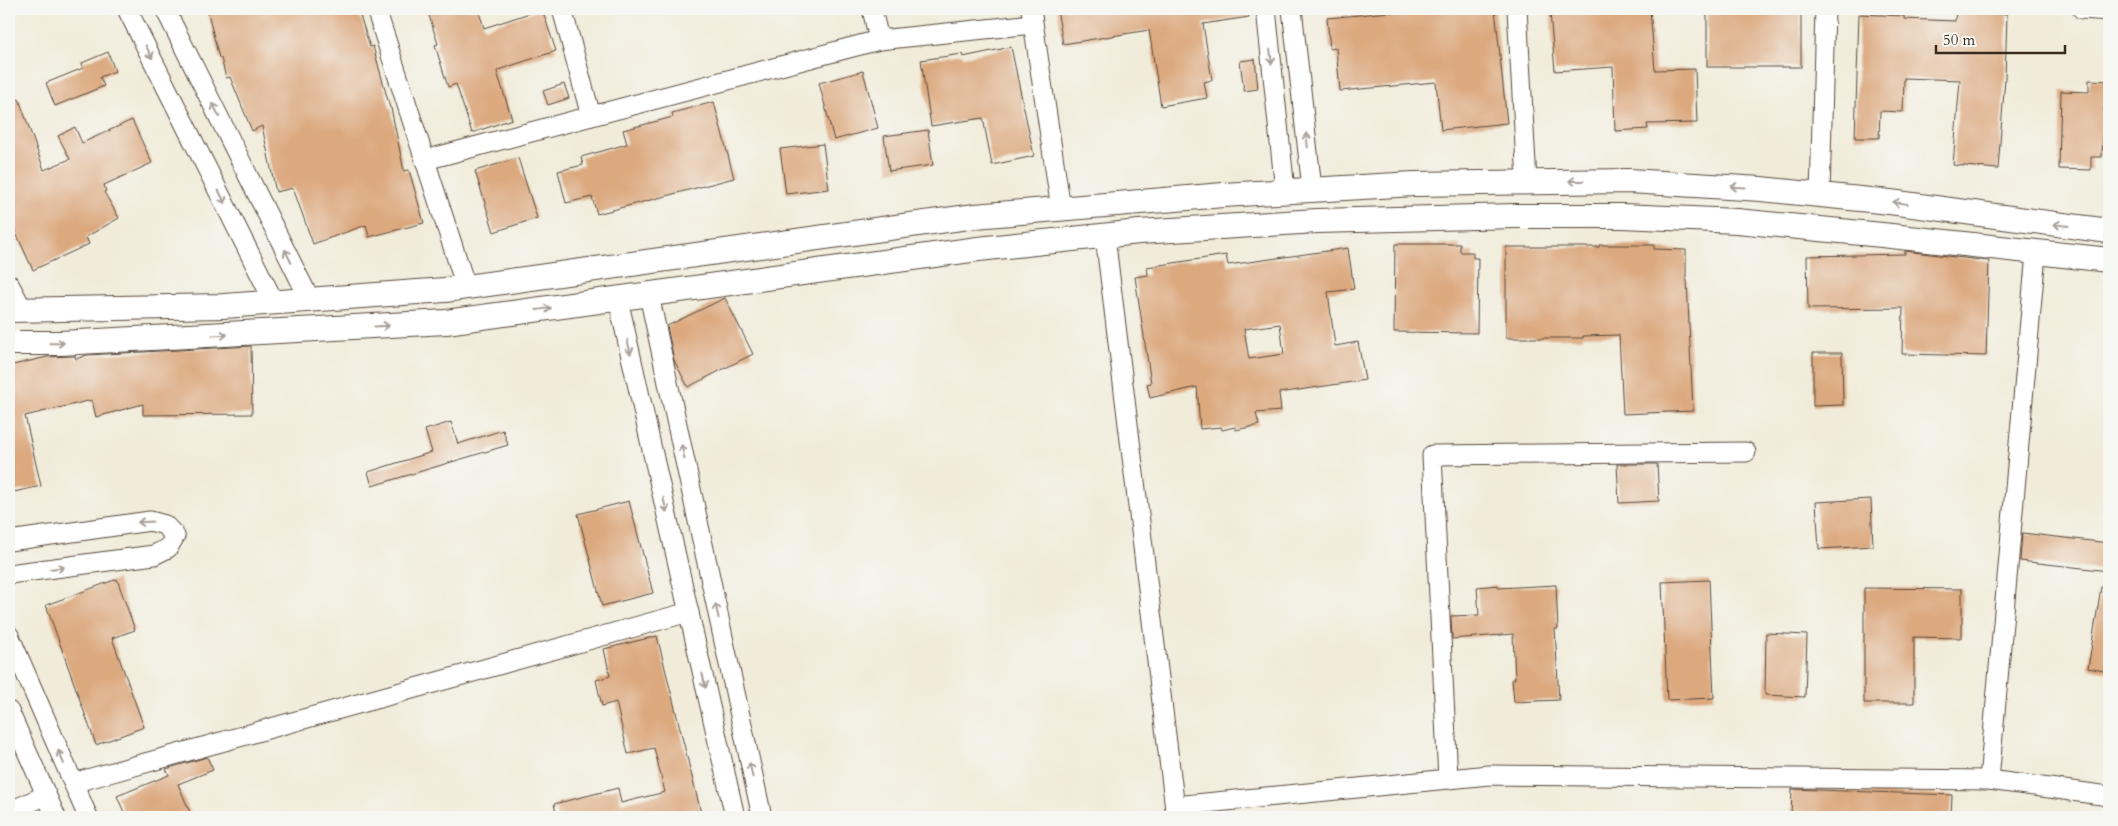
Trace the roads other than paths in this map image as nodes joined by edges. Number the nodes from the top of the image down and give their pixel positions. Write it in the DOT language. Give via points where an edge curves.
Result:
graph roads {
  1 [pos="127,9"];
  2 [pos="165,9"];
  3 [pos="376,9"];
  4 [pos="562,9"];
  5 [pos="872,9"];
  6 [pos="1266,9"];
  7 [pos="1292,9"];
  8 [pos="1517,9"];
  9 [pos="1825,9"];
  10 [pos="2082,9"];
  11 [pos="2109,11"];
  12 [pos="1032,16"];
  13 [pos="879,40"];
  14 [pos="591,116"];
  15 [pos="425,160"];
  16 [pos="1527,181"];
  17 [pos="1312,189"];
  18 [pos="1285,191"];
  19 [pos="1820,195"];
  20 [pos="1061,209"];
  21 [pos="2109,232"];
  22 [pos="1105,236"];
  23 [pos="2036,253"];
  24 [pos="2109,260"];
  25 [pos="9,284"];
  26 [pos="466,287"];
  27 [pos="649,295"];
  28 [pos="618,299"];
  29 [pos="310,300"];
  30 [pos="274,302"];
  31 [pos="16,310"];
  32 [pos="9,343"];
  33 [pos="1746,452"];
  34 [pos="9,541"];
  35 [pos="9,574"];
  36 [pos="689,612"];
  37 [pos="9,634"];
  38 [pos="9,711"];
  39 [pos="1448,779"];
  40 [pos="1988,780"];
  41 [pos="73,784"];
  42 [pos="46,795"];
  43 [pos="2109,796"];
  44 [pos="9,812"];
  45 [pos="1176,812"];
  46 [pos="56,817"];
  47 [pos="88,817"];
  48 [pos="735,817"];
  49 [pos="762,817"];
  1 -- 30 [label="street, one-way"];
  29 -- 2 [label="street, one-way"];
  3 -- 15 [label="street"];
  4 -- 14 [label="street"];
  5 -- 13 [label="street"];
  6 -- 18 [label="street, one-way"];
  17 -- 7 [label="street, one-way"];
  8 -- 16 [label="street"];
  9 -- 19 [label="street"];
  10 -- 11 [label="street"];
  12 -- 13 [label="street"];
  12 -- 20 [label="street"];
  13 -- 14 [label="street"];
  14 -- 15 [label="street"];
  15 -- 26 [label="street"];
  16 -- 17 [label="street"];
  19 -- 16 [label="street, one-way" via="1761,188 1629,181"];
  17 -- 18 [label="street"];
  18 -- 20 [label="street"];
  21 -- 19 [label="street, one-way"];
  20 -- 26 [label="street" via="975,216"];
  22 -- 23 [label="street" via="1317,221 1622,216 1737,221"];
  22 -- 27 [label="street" via="978,249"];
  22 -- 45 [label="street"];
  23 -- 24 [label="street"];
  23 -- 40 [label="street"];
  25 -- 31 [label="street"];
  26 -- 29 [label="street"];
  27 -- 28 [label="street"];
  49 -- 27 [label="street, one-way"];
  32 -- 28 [label="street, one-way" via="446,322"];
  28 -- 36 [label="street, one-way"];
  29 -- 30 [label="street"];
  30 -- 31 [label="street"];
  33 -- 39 [label="street" via="1432,455"];
  35 -- 34 [label="street, one-way" via="154,555 168,548 175,536 166,525 150,521"];
  36 -- 41 [label="street"];
  36 -- 48 [label="street, one-way"];
  41 -- 37 [label="street, one-way"];
  38 -- 42 [label="street"];
  39 -- 40 [label="street" via="1489,775"];
  39 -- 45 [label="street"];
  40 -- 43 [label="street"];
  41 -- 47 [label="street"];
  42 -- 44 [label="street"];
  42 -- 46 [label="street"];
}
